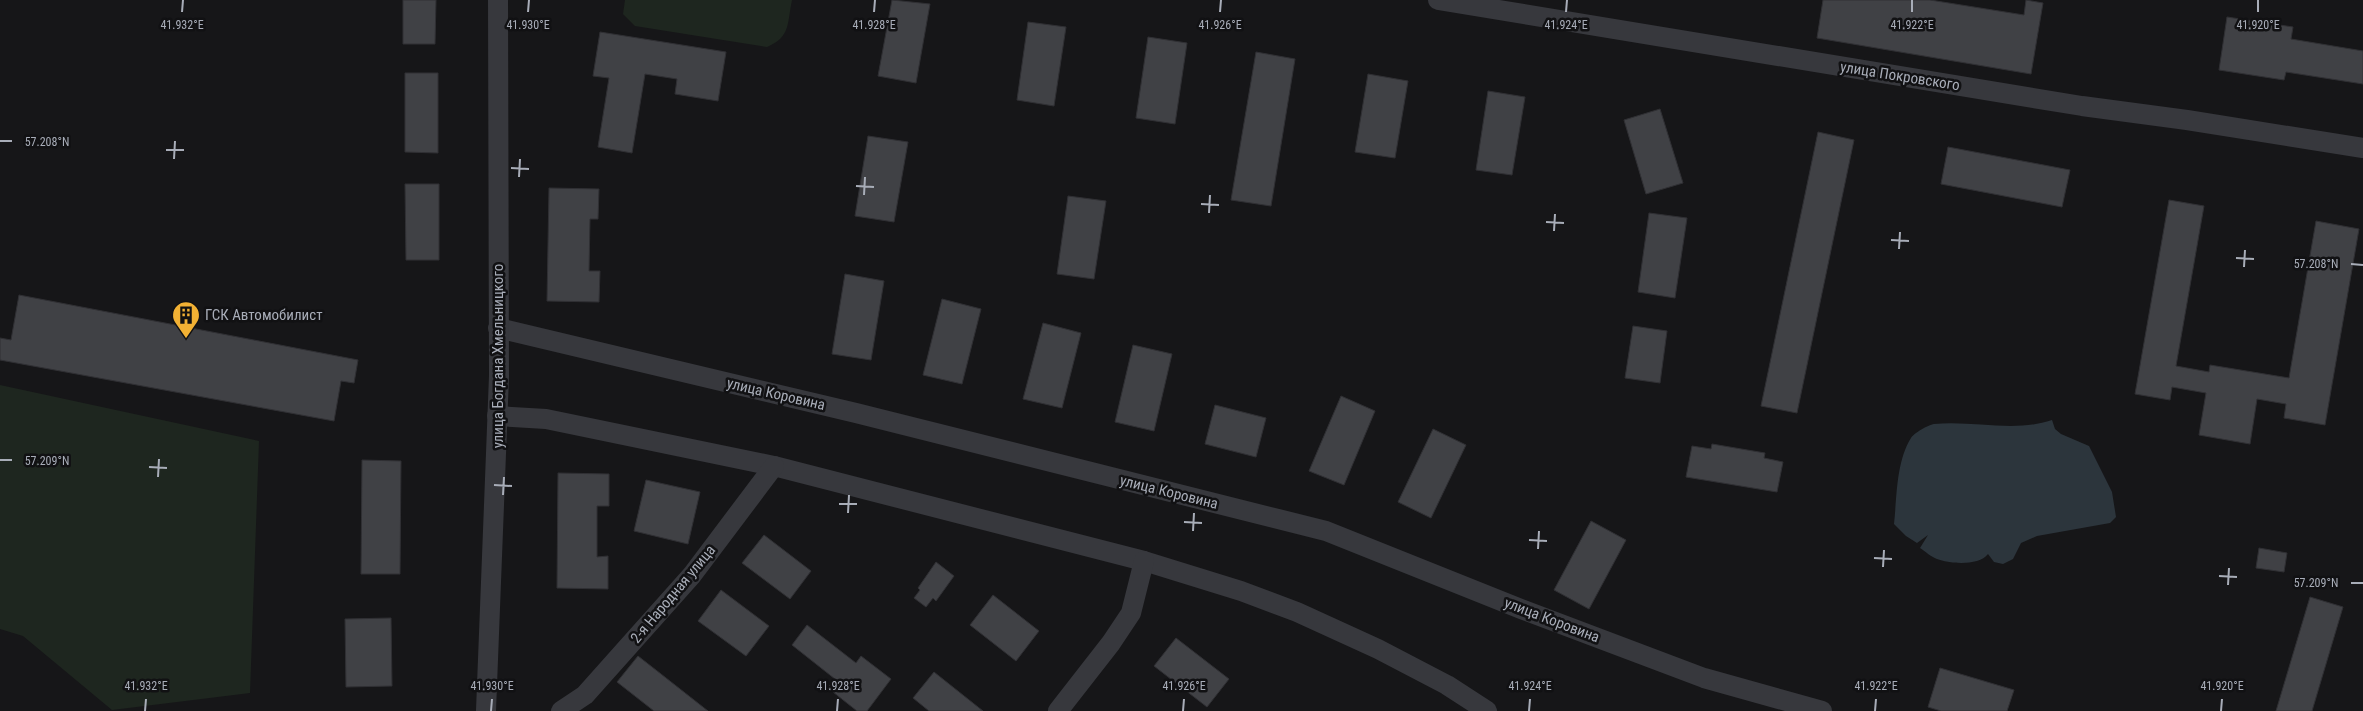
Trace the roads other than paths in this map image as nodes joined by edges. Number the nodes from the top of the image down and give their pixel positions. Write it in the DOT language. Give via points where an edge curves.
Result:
graph roads {
  1 [pos="498,0"];
  2 [pos="1438,0"];
  3 [pos="2363,148"];
  4 [pos="498,328"];
  5 [pos="497,416"];
  6 [pos="774,466"];
  7 [pos="1144,561"];
  8 [pos="486,711"];
  9 [pos="561,711"];
  10 [pos="1058,711"];
  11 [pos="1487,711"];
  12 [pos="1822,711"];
  1 -- 4 [label="street, улица Богдана Хмельницкого"];
  2 -- 3 [label="street, улица Покровского" via="2075,105"];
  4 -- 5 [label="street, улица Богдана Хмельницкого"];
  4 -- 12 [label="street, улица Коровина" via="856,413 1326,531 1704,678"];
  5 -- 6 [label="street" via="546,419"];
  5 -- 8 [label="street, улица Богдана Хмельницкого"];
  6 -- 7 [label="street"];
  6 -- 9 [label="street, 2-я Народная улица" via="692,575 585,695"];
  7 -- 10 [label="street" via="1131,613"];
  7 -- 11 [label="street" via="1298,612 1378,649"];
}
